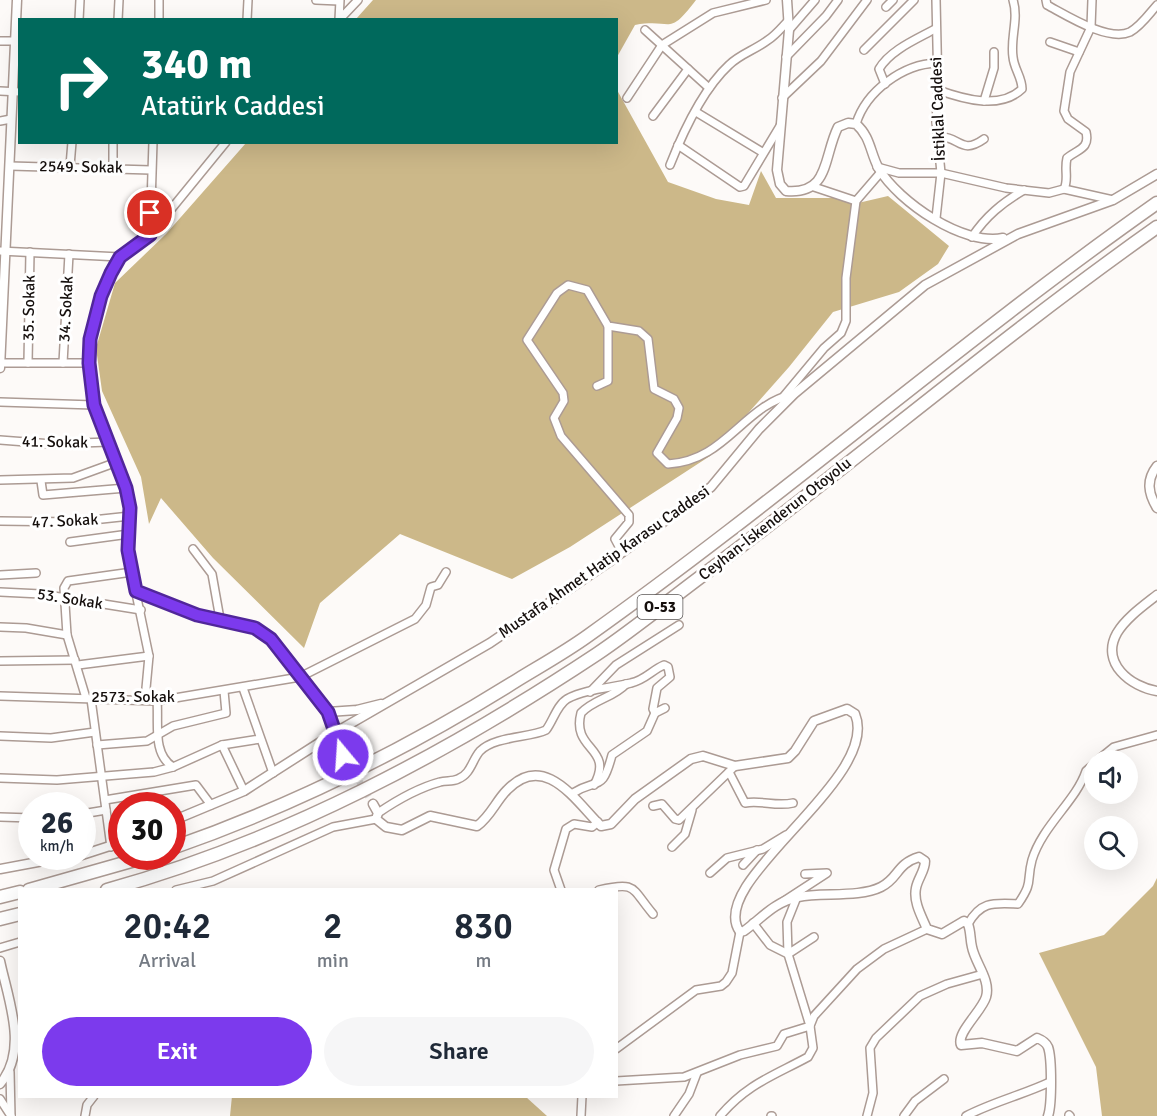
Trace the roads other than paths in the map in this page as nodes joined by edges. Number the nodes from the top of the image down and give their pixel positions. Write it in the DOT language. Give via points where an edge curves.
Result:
graph roads {
  1 [pos="18,0"];
  2 [pos="80,0"];
  3 [pos="119,0"];
  4 [pos="159,0"];
  5 [pos="248,0"];
  6 [pos="316,0"];
  7 [pos="340,0"];
  8 [pos="358,0"];
  9 [pos="766,0"];
  10 [pos="787,0"];
  11 [pos="815,0"];
  12 [pos="838,0"];
  13 [pos="867,0"];
  14 [pos="893,0"];
  15 [pos="914,0"];
  16 [pos="936,0"];
  17 [pos="1013,0"];
  18 [pos="1046,0"];
  19 [pos="1092,0"];
  20 [pos="737,3"];
  21 [pos="1157,5"];
  22 [pos="886,7"];
  23 [pos="79,18"];
  24 [pos="118,18"];
  25 [pos="159,18"];
  26 [pos="247,18"];
  27 [pos="339,18"];
  28 [pos="341,18"];
  29 [pos="789,26"];
  30 [pos="1091,27"];
  31 [pos="935,29"];
  32 [pos="645,30"];
  33 [pos="0,40"];
  34 [pos="17,41"];
  35 [pos="1050,42"];
  36 [pos="662,45"];
  37 [pos="864,50"];
  38 [pos="994,52"];
  39 [pos="1079,52"];
  40 [pos="786,57"];
  41 [pos="937,63"];
  42 [pos="688,69"];
  43 [pos="885,84"];
  44 [pos="709,88"];
  45 [pos="938,90"];
  46 [pos="0,91"];
  47 [pos="15,91"];
  48 [pos="627,98"];
  49 [pos="782,98"];
  50 [pos="984,101"];
  51 [pos="696,112"];
  52 [pos="653,116"];
  53 [pos="11,119"];
  54 [pos="0,121"];
  55 [pos="856,124"];
  56 [pos="780,126"];
  57 [pos="937,137"];
  58 [pos="984,140"];
  59 [pos="72,144"];
  60 [pos="113,144"];
  61 [pos="153,144"];
  62 [pos="224,144"];
  63 [pos="678,145"];
  64 [pos="762,152"];
  65 [pos="670,165"];
  66 [pos="70,166"];
  67 [pos="113,167"];
  68 [pos="10,169"];
  69 [pos="879,169"];
  70 [pos="151,170"];
  71 [pos="0,173"];
  72 [pos="940,173"];
  73 [pos="1157,174"];
  74 [pos="814,187"];
  75 [pos="1064,189"];
  76 [pos="1024,190"];
  77 [pos="1113,200"];
  78 [pos="856,201"];
  79 [pos="1157,203"];
  80 [pos="4,212"];
  81 [pos="936,218"];
  82 [pos="1157,227"];
  83 [pos="1018,234"];
  84 [pos="150,235"];
  85 [pos="972,237"];
  86 [pos="3,251"];
  87 [pos="30,252"];
  88 [pos="69,254"];
  89 [pos="120,257"];
  90 [pos="2,287"];
  91 [pos="1,322"];
  92 [pos="608,326"];
  93 [pos="0,363"];
  94 [pos="28,363"];
  95 [pos="63,363"];
  96 [pos="89,363"];
  97 [pos="0,368"];
  98 [pos="597,386"];
  99 [pos="794,394"];
  100 [pos="784,396"];
  101 [pos="0,402"];
  102 [pos="94,405"];
  103 [pos="0,440"];
  104 [pos="109,442"];
  105 [pos="117,462"];
  106 [pos="1157,466"];
  107 [pos="0,480"];
  108 [pos="41,481"];
  109 [pos="126,488"];
  110 [pos="1157,508"];
  111 [pos="130,516"];
  112 [pos="0,521"];
  113 [pos="129,534"];
  114 [pos="70,542"];
  115 [pos="192,549"];
  116 [pos="622,552"];
  117 [pos="132,572"];
  118 [pos="446,572"];
  119 [pos="36,573"];
  120 [pos="0,575"];
  121 [pos="136,591"];
  122 [pos="0,592"];
  123 [pos="1157,595"];
  124 [pos="63,597"];
  125 [pos="141,610"];
  126 [pos="220,619"];
  127 [pos="679,625"];
  128 [pos="0,627"];
  129 [pos="67,635"];
  130 [pos="149,656"];
  131 [pos="0,661"];
  132 [pos="77,663"];
  133 [pos="300,677"];
  134 [pos="626,684"];
  135 [pos="243,687"];
  136 [pos="224,691"];
  137 [pos="1157,691"];
  138 [pos="590,692"];
  139 [pos="0,696"];
  140 [pos="88,698"];
  141 [pos="145,699"];
  142 [pos="395,699"];
  143 [pos="157,701"];
  144 [pos="665,708"];
  145 [pos="328,712"];
  146 [pos="655,713"];
  147 [pos="95,732"];
  148 [pos="336,732"];
  149 [pos="159,734"];
  150 [pos="1157,735"];
  151 [pos="0,736"];
  152 [pos="260,739"];
  153 [pos="97,745"];
  154 [pos="222,745"];
  155 [pos="1110,750"];
  156 [pos="343,755"];
  157 [pos="173,767"];
  158 [pos="732,769"];
  159 [pos="273,773"];
  160 [pos="1084,774"];
  161 [pos="102,777"];
  162 [pos="0,778"];
  163 [pos="594,785"];
  164 [pos="244,791"];
  165 [pos="573,793"];
  166 [pos="105,800"];
  167 [pos="793,803"];
  168 [pos="373,804"];
  169 [pos="211,805"];
  170 [pos="653,806"];
  171 [pos="693,808"];
  172 [pos="106,810"];
  173 [pos="96,812"];
  174 [pos="186,815"];
  175 [pos="377,816"];
  176 [pos="0,817"];
  177 [pos="18,818"];
  178 [pos="598,822"];
  179 [pos="108,825"];
  180 [pos="788,834"];
  181 [pos="186,843"];
  182 [pos="672,847"];
  183 [pos="757,850"];
  184 [pos="18,865"];
  185 [pos="742,865"];
  186 [pos="0,868"];
  187 [pos="108,868"];
  188 [pos="710,873"];
  189 [pos="805,874"];
  190 [pos="36,888"];
  191 [pos="113,888"];
  192 [pos="184,888"];
  193 [pos="560,888"];
  194 [pos="609,888"];
  195 [pos="18,892"];
  196 [pos="0,897"];
  197 [pos="797,897"];
  198 [pos="781,904"];
  199 [pos="18,914"];
  200 [pos="653,914"];
  201 [pos="0,919"];
  202 [pos="753,923"];
  203 [pos="968,924"];
  204 [pos="927,929"];
  205 [pos="740,932"];
  206 [pos="814,937"];
  207 [pos="18,943"];
  208 [pos="0,948"];
  209 [pos="788,954"];
  210 [pos="0,961"];
  211 [pos="983,974"];
  212 [pos="810,1026"];
  213 [pos="618,1046"];
  214 [pos="17,1049"];
  215 [pos="10,1072"];
  216 [pos="697,1073"];
  217 [pos="944,1079"];
  218 [pos="618,1081"];
  219 [pos="1050,1082"];
  220 [pos="0,1083"];
  221 [pos="92,1098"];
  222 [pos="582,1098"];
  223 [pos="0,1099"];
  224 [pos="85,1116"];
  225 [pos="581,1116"];
  226 [pos="674,1116"];
  227 [pos="720,1116"];
  228 [pos="867,1116"];
  229 [pos="904,1116"];
  230 [pos="966,1116"];
  231 [pos="1048,1116"];
  1 -- 34 [label="street"];
  2 -- 23 [label="street"];
  3 -- 24 [label="street"];
  4 -- 25 [label="street"];
  5 -- 26 [label="street"];
  6 -- 7 [label="street"];
  7 -- 27 [label="street"];
  8 -- 28 [label="street"];
  9 -- 20 [label="street"];
  10 -- 29 [label="street"];
  11 -- 29 [label="street"];
  12 -- 40 [label="street"];
  13 -- 49 [label="street" via="821,61"];
  14 -- 22 [label="street"];
  15 -- 37 [label="street"];
  16 -- 31 [label="street, İstiklal Caddesi"];
  17 -- 50 [label="street" via="1013,58 1022,89 1010,96"];
  18 -- 30 [label="street" via="1047,5"];
  19 -- 30 [label="street"];
  20 -- 36 [label="street" via="713,13"];
  21 -- 30 [label="street" via="1130,32 1119,34"];
  29 -- 40 [label="street"];
  29 -- 44 [label="street" via="728,65"];
  30 -- 39 [label="street"];
  31 -- 41 [label="street, İstiklal Caddesi"];
  31 -- 43 [label="street" via="883,63 879,69"];
  32 -- 36 [label="street"];
  33 -- 34 [label="street"];
  34 -- 47 [label="street"];
  35 -- 39 [label="street"];
  36 -- 42 [label="street"];
  36 -- 48 [label="street"];
  38 -- 50 [label="street" via="994,68"];
  39 -- 75 [label="street" via="1070,72 1064,111 1068,119 1086,132 1088,140 1085,147 1067,158 1068,183"];
  40 -- 49 [label="street"];
  41 -- 43 [label="street" via="914,65"];
  41 -- 45 [label="street, İstiklal Caddesi"];
  42 -- 44 [label="street"];
  42 -- 52 [label="street"];
  43 -- 55 [label="street" via="877,89"];
  44 -- 51 [label="street"];
  45 -- 50 [label="street"];
  45 -- 57 [label="street, İstiklal Caddesi"];
  46 -- 47 [label="street"];
  47 -- 53 [label="street"];
  49 -- 56 [label="street"];
  51 -- 63 [label="street"];
  51 -- 64 [label="street"];
  53 -- 54 [label="street"];
  53 -- 68 [label="street"];
  55 -- 69 [label="street" via="872,145"];
  55 -- 74 [label="street" via="838,127"];
  56 -- 64 [label="street"];
  56 -- 74 [label="street" via="780,184 786,191 801,192"];
  57 -- 58 [label="street" via="948,136 966,147"];
  57 -- 72 [label="street, İstiklal Caddesi"];
  59 -- 66 [label="street"];
  60 -- 67 [label="street"];
  61 -- 70 [label="street"];
  62 -- 84 [label="street"];
  63 -- 64 [label="street" via="740,187"];
  63 -- 65 [label="street"];
  66 -- 67 [label="street, 2549. Sokak"];
  66 -- 68 [label="street, 2549. Sokak"];
  67 -- 70 [label="street, 2549. Sokak"];
  68 -- 71 [label="street, 2549. Sokak"];
  68 -- 80 [label="street"];
  69 -- 72 [label="street"];
  69 -- 78 [label="street"];
  69 -- 81 [label="street" via="890,186"];
  70 -- 84 [label="street"];
  72 -- 76 [label="street"];
  72 -- 81 [label="street, İstiklal Caddesi"];
  73 -- 77 [label="street, Mustafa Ahmet Hatip Karasu Caddesi"];
  74 -- 78 [label="street"];
  75 -- 76 [label="street" via="1049,193"];
  75 -- 77 [label="street"];
  76 -- 85 [label="street" via="984,219"];
  77 -- 83 [label="street, Mustafa Ahmet Hatip Karasu Caddesi"];
  78 -- 100 [label="street" via="846,278 846,321 841,333"];
  79 -- 181 [label="highway, Ceyhan-İskenderun Otoyolu / O-53" via="1065,268 744,520 587,636 464,714 361,769 237,826"];
  80 -- 86 [label="street"];
  81 -- 85 [label="street"];
  82 -- 191 [label="highway, Ceyhan-İskenderun Otoyolu / O-53" via="1087,277 757,535 590,658 475,730 350,797 245,844"];
  83 -- 85 [label="street" via="990,240"];
  83 -- 99 [label="street, Mustafa Ahmet Hatip Karasu Caddesi" via="925,285"];
  84 -- 89 [label="street"];
  86 -- 87 [label="street"];
  86 -- 90 [label="street"];
  87 -- 88 [label="street"];
  87 -- 94 [label="street, 35. Sokak"];
  88 -- 89 [label="street"];
  88 -- 95 [label="street, 34. Sokak"];
  89 -- 96 [label="street" via="101,296 90,339"];
  90 -- 91 [label="street"];
  91 -- 93 [label="street"];
  92 -- 98 [label="street" via="608,381"];
  92 -- 100 [label="street" via="639,331 648,339 654,389 674,399 679,408 657,453 668,464 687,463 712,451 753,414"];
  92 -- 116 [label="street" via="587,290 568,285 557,293 527,340 563,393 564,401 554,418 561,436 628,515 629,522 615,539"];
  93 -- 94 [label="street"];
  93 -- 97 [label="street"];
  94 -- 95 [label="street"];
  95 -- 96 [label="street"];
  96 -- 102 [label="street"];
  99 -- 100 [label="street"];
  99 -- 116 [label="street, Mustafa Ahmet Hatip Karasu Caddesi" via="711,487"];
  101 -- 102 [label="street"];
  102 -- 104 [label="street"];
  103 -- 104 [label="street, 41. Sokak" via="52,444"];
  104 -- 105 [label="street"];
  105 -- 108 [label="street" via="73,478"];
  105 -- 109 [label="street"];
  106 -- 110 [label="street" via="1149,486"];
  107 -- 108 [label="street"];
  108 -- 109 [label="street" via="43,495"];
  109 -- 111 [label="street"];
  111 -- 112 [label="street, 47. Sokak" via="74,522"];
  111 -- 113 [label="street"];
  113 -- 114 [label="street"];
  113 -- 117 [label="street"];
  115 -- 126 [label="street" via="212,574"];
  116 -- 142 [label="street, Mustafa Ahmet Hatip Karasu Caddesi" via="490,643"];
  117 -- 121 [label="street"];
  117 -- 124 [label="street" via="69,581"];
  118 -- 133 [label="street, 2573. Sokak" via="438,585 431,587 426,605 414,619"];
  119 -- 120 [label="street"];
  121 -- 125 [label="street"];
  121 -- 126 [label="street" via="197,615"];
  122 -- 124 [label="street, 53. Sokak"];
  123 -- 137 [label="street" via="1117,632 1113,649 1116,665 1131,684"];
  124 -- 125 [label="street, 53. Sokak"];
  124 -- 129 [label="street"];
  125 -- 130 [label="street"];
  126 -- 133 [label="street" via="255,628 271,639"];
  127 -- 138 [label="street" via="616,665"];
  128 -- 129 [label="street"];
  129 -- 132 [label="street"];
  130 -- 132 [label="street"];
  130 -- 141 [label="street"];
  131 -- 132 [label="street"];
  132 -- 140 [label="street"];
  133 -- 135 [label="street, 2573. Sokak"];
  133 -- 145 [label="street"];
  134 -- 138 [label="street"];
  134 -- 146 [label="street" via="664,665 668,667 670,677 654,694"];
  134 -- 163 [label="street" via="581,713 580,736 593,749 600,766"];
  135 -- 136 [label="street, 2573. Sokak"];
  135 -- 152 [label="street"];
  136 -- 143 [label="street, 2573. Sokak"];
  136 -- 149 [label="street" via="226,713 173,726"];
  138 -- 175 [label="street" via="566,700 546,730 514,736 485,748 466,775 422,788"];
  139 -- 140 [label="street, 2573. Sokak"];
  140 -- 141 [label="street, 2573. Sokak"];
  140 -- 147 [label="street"];
  141 -- 143 [label="street, 2573. Sokak"];
  142 -- 145 [label="street" via="357,710"];
  142 -- 148 [label="street, Mustafa Ahmet Hatip Karasu Caddesi"];
  143 -- 149 [label="street"];
  144 -- 146 [label="street"];
  145 -- 148 [label="street"];
  146 -- 163 [label="street" via="647,731 612,755 607,775"];
  147 -- 151 [label="street" via="51,738"];
  147 -- 153 [label="street"];
  148 -- 156 [label="street"];
  148 -- 159 [label="street, Mustafa Ahmet Hatip Karasu Caddesi"];
  149 -- 153 [label="street" via="147,741"];
  149 -- 157 [label="street" via="160,755"];
  150 -- 155 [label="street"];
  152 -- 154 [label="street"];
  152 -- 159 [label="street"];
  153 -- 161 [label="street"];
  154 -- 157 [label="street"];
  154 -- 164 [label="street"];
  157 -- 161 [label="street"];
  158 -- 167 [label="street" via="745,802 776,806"];
  158 -- 171 [label="street"];
  158 -- 178 [label="street" via="703,756 691,759 635,799 611,824 602,826"];
  158 -- 180 [label="street" via="788,758 814,721 847,710 855,714 859,731 851,758"];
  159 -- 164 [label="street, Mustafa Ahmet Hatip Karasu Caddesi"];
  160 -- 203 [label="street" via="1042,836 1032,860 1029,888 1018,904 992,903 976,910"];
  161 -- 162 [label="street"];
  161 -- 166 [label="street"];
  163 -- 165 [label="street"];
  164 -- 169 [label="street, Mustafa Ahmet Hatip Karasu Caddesi"];
  165 -- 175 [label="street" via="561,784 533,776 514,783 477,826 430,816 402,830 386,828"];
  165 -- 178 [label="street"];
  166 -- 169 [label="street" via="196,785"];
  166 -- 172 [label="street"];
  168 -- 175 [label="street"];
  169 -- 174 [label="street, Mustafa Ahmet Hatip Karasu Caddesi"];
  170 -- 171 [label="street" via="662,804 679,820"];
  171 -- 182 [label="street" via="685,834"];
  172 -- 173 [label="street"];
  172 -- 179 [label="street"];
  175 -- 192 [label="street" via="333,827 213,881"];
  176 -- 177 [label="street"];
  178 -- 193 [label="street" via="592,827 574,824 566,829 554,870"];
  180 -- 183 [label="street"];
  180 -- 205 [label="street" via="741,899 734,916"];
  183 -- 185 [label="street"];
  183 -- 188 [label="street" via="727,858"];
  184 -- 186 [label="street"];
  187 -- 190 [label="highway"];
  189 -- 198 [label="street" via="827,873"];
  194 -- 200 [label="street" via="624,885 634,889"];
  195 -- 196 [label="highway"];
  197 -- 198 [label="street"];
  197 -- 204 [label="street" via="870,891 882,887 906,861 920,857 925,861 925,869 916,888 917,905"];
  197 -- 209 [label="street" via="787,922"];
  198 -- 202 [label="street"];
  199 -- 201 [label="highway"];
  202 -- 205 [label="street"];
  202 -- 209 [label="street" via="770,945"];
  203 -- 204 [label="street" via="958,923 942,934"];
  203 -- 211 [label="street" via="971,947"];
  204 -- 212 [label="street" via="884,949 857,969 814,1016"];
  205 -- 213 [label="street" via="732,973 726,982 696,990"];
  206 -- 209 [label="street"];
  207 -- 208 [label="street"];
  209 -- 212 [label="street"];
  210 -- 214 [label="street"];
  211 -- 219 [label="street" via="987,994 961,1034 961,1045 982,1042 1017,1051 1037,1038 1042,1040 1048,1047"];
  211 -- 228 [label="street" via="920,996 876,1038 870,1048 873,1093"];
  212 -- 216 [label="street" via="784,1034 777,1046 740,1055"];
  212 -- 227 [label="street" via="813,1048 808,1057 749,1087"];
  214 -- 215 [label="street"];
  215 -- 220 [label="street"];
  215 -- 223 [label="street" via="11,1116"];
  216 -- 218 [label="street"];
  216 -- 226 [label="street"];
  217 -- 229 [label="street" via="915,1101"];
  219 -- 230 [label="street"];
  219 -- 231 [label="street"];
  221 -- 224 [label="street"];
  222 -- 225 [label="street"];
}
